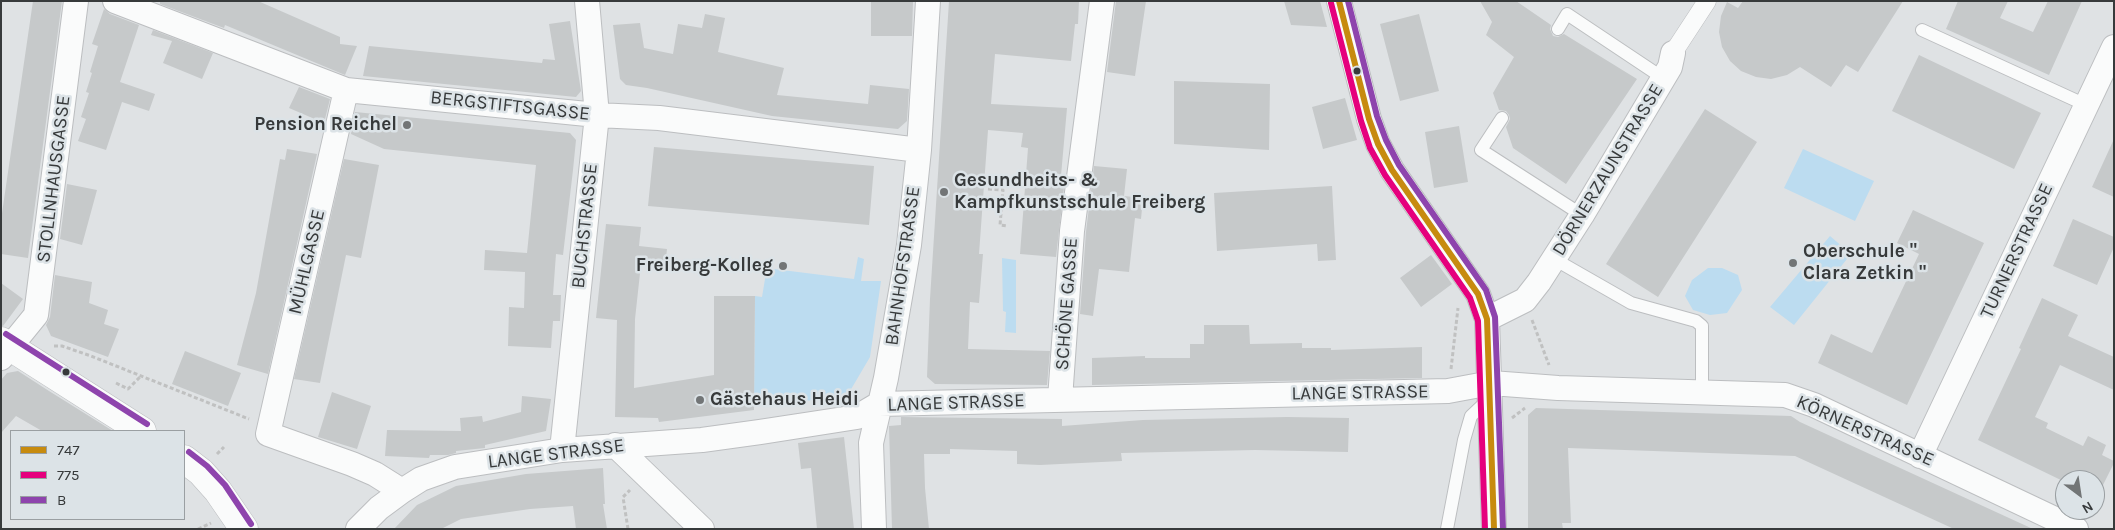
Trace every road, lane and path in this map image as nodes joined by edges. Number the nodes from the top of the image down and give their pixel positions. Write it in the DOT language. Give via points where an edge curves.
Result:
graph roads {
  1 [pos="76,1"];
  2 [pos="115,1"];
  3 [pos="587,1"];
  4 [pos="928,1"];
  5 [pos="1102,1"];
  6 [pos="1339,1"];
  7 [pos="1706,1"];
  8 [pos="1558,29"];
  9 [pos="1922,30"];
  10 [pos="2114,47"];
  11 [pos="1673,53"];
  12 [pos="1663,78"];
  13 [pos="346,90"];
  14 [pos="2086,105"];
  15 [pos="597,115"];
  16 [pos="1502,118"];
  17 [pos="919,150"];
  18 [pos="988,189"];
  19 [pos="1582,215"];
  20 [pos="1007,226"];
  21 [pos="1554,259"];
  22 [pos="1467,278"];
  23 [pos="1487,319"];
  24 [pos="4,349"];
  25 [pos="1448,391"];
  26 [pos="1490,391"];
  27 [pos="1702,393"];
  28 [pos="1060,400"];
  29 [pos="879,404"];
  30 [pos="140,430"];
  31 [pos="268,434"];
  32 [pos="615,446"];
  33 [pos="562,450"];
  34 [pos="1920,456"];
  35 [pos="185,460"];
  36 [pos="644,473"];
  37 [pos="402,491"];
  38 [pos="244,529"];
  39 [pos="358,529"];
  40 [pos="628,529"];
  41 [pos="702,529"];
  42 [pos="874,529"];
  43 [pos="1447,529"];
  44 [pos="1494,529"];
  45 [pos="2076,529"];
  1 -- 24 [label="street, STOLLNHAUSGASSE" via="36,315"];
  2 -- 13 [label="street, BERGSTIFTSGASSE"];
  3 -- 15 [label="street, BUCHSTRASSE"];
  4 -- 17 [label="street, BAHNHOFSTRASSE"];
  5 -- 28 [label="street, SCHÖNE GASSE" via="1072,231"];
  6 -- 22 [label="street" via="1378,144 1392,170"];
  7 -- 11 [label="street, DÖRNERZAUNSTRASSE"];
  8 -- 12 [label="lane" via="1567,14"];
  9 -- 14 [label="lane"];
  10 -- 14 [label="street, TURNERSTRASSE"];
  11 -- 12 [label="street, DÖRNERZAUNSTRASSE"];
  12 -- 19 [label="street, DÖRNERZAUNSTRASSE"];
  13 -- 15 [label="street, BERGSTIFTSGASSE"];
  13 -- 31 [label="street, MÜHLGASSE"];
  14 -- 34 [label="street, TURNERSTRASSE"];
  15 -- 17 [label="street, BERGSTIFTSGASSE" via="659,118"];
  15 -- 33 [label="street, BUCHSTRASSE"];
  16 -- 19 [label="lane" via="1481,150"];
  17 -- 29 [label="street, BAHNHOFSTRASSE" via="909,245"];
  18 -- 20 [label="path" via="1003,190 1000,225"];
  19 -- 21 [label="street, DÖRNERZAUNSTRASSE"];
  21 -- 23 [label="street, DÖRNERZAUNSTRASSE" via="1525,300"];
  21 -- 27 [label="lane" via="1631,303 1702,326"];
  22 -- 23 [label="street" via="1478,294"];
  22 -- 25 [label="path" via="1459,298"];
  23 -- 26 [label="street"];
  24 -- 30 [label="street"];
  24 -- 31 [label="path" via="62,346 256,422"];
  25 -- 26 [label="street, LANGE STRASSE"];
  25 -- 28 [label="street, LANGE STRASSE"];
  26 -- 27 [label="street, KÖRNERSTRASSE" via="1558,388"];
  26 -- 43 [label="lane" via="1471,416"];
  26 -- 44 [label="street"];
  27 -- 34 [label="street, KÖRNERSTRASSE" via="1785,395 1814,405"];
  28 -- 29 [label="street, LANGE STRASSE"];
  29 -- 32 [label="street, LANGE STRASSE" via="856,417 702,440"];
  29 -- 42 [label="street, BAHNHOFSTRASSE" via="871,443"];
  31 -- 37 [label="street" via="352,464"];
  32 -- 33 [label="street, LANGE STRASSE"];
  32 -- 36 [label="street"];
  33 -- 37 [label="street, LANGE STRASSE" via="455,468 421,479"];
  34 -- 45 [label="street, KÖRNERSTRASSE"];
  35 -- 38 [label="street" via="218,491"];
  36 -- 40 [label="path" via="624,497"];
  36 -- 41 [label="street"];
  37 -- 39 [label="street, LANGE STRASSE"];
}
